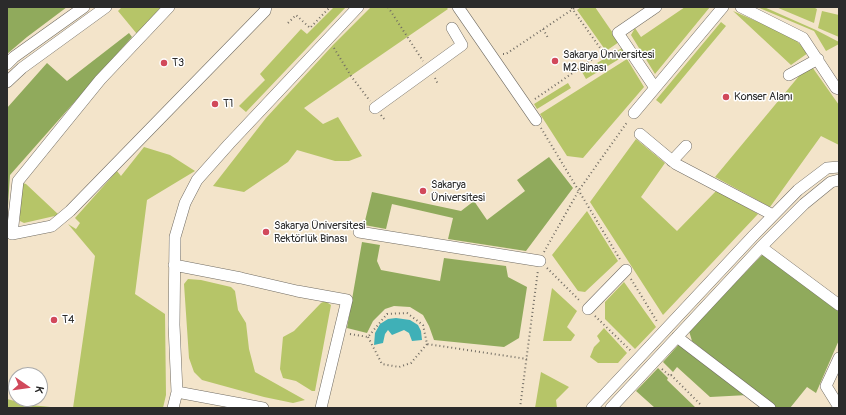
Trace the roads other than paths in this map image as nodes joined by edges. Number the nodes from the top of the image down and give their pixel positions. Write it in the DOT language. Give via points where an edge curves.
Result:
graph roads {
  1 [pos="84,7"];
  2 [pos="106,7"];
  3 [pos="169,7"];
  4 [pos="266,7"];
  5 [pos="358,7"];
  6 [pos="458,7"];
  7 [pos="656,7"];
  8 [pos="723,7"];
  9 [pos="741,7"];
  10 [pos="452,28"];
  11 [pos="818,59"];
  12 [pos="7,64"];
  13 [pos="789,75"];
  14 [pos="7,82"];
  15 [pos="838,87"];
  16 [pos="655,88"];
  17 [pos="375,108"];
  18 [pos="634,113"];
  19 [pos="536,120"];
  20 [pos="640,134"];
  21 [pos="686,146"];
  22 [pos="672,161"];
  23 [pos="839,167"];
  24 [pos="839,180"];
  25 [pos="773,215"];
  26 [pos="359,232"];
  27 [pos="761,247"];
  28 [pos="540,261"];
  29 [pos="174,265"];
  30 [pos="626,270"];
  31 [pos="839,305"];
  32 [pos="588,309"];
  33 [pos="678,337"];
  34 [pos="839,358"];
  35 [pos="177,392"];
  36 [pos="839,407"];
  37 [pos="173,408"];
  38 [pos="263,408"];
  39 [pos="321,408"];
  40 [pos="592,408"];
  41 [pos="611,408"];
  42 [pos="770,408"];
  1 -- 12 [label="street"];
  2 -- 14 [label="street" via="22,68"];
  3 -- 4 [label="street" via="100,80 18,181 12,234 52,226 70,211 265,11"];
  5 -- 29 [label="street" via="197,180 185,202 175,237"];
  6 -- 19 [label="street" via="494,54"];
  7 -- 16 [label="street" via="618,33"];
  8 -- 16 [label="street"];
  9 -- 11 [label="street" via="803,38"];
  10 -- 17 [label="street" via="462,46"];
  11 -- 13 [label="street"];
  11 -- 15 [label="street"];
  16 -- 18 [label="street"];
  20 -- 22 [label="street"];
  21 -- 22 [label="street"];
  22 -- 25 [label="street"];
  23 -- 25 [label="street" via="827,168 798,190"];
  24 -- 27 [label="street" via="831,182 804,204"];
  25 -- 40 [label="street"];
  26 -- 28 [label="street"];
  27 -- 31 [label="street"];
  27 -- 33 [label="street"];
  29 -- 35 [label="street"];
  29 -- 39 [label="street" via="347,300"];
  30 -- 32 [label="street"];
  33 -- 41 [label="street"];
  33 -- 42 [label="street"];
  34 -- 36 [label="street" via="826,386"];
  35 -- 37 [label="street"];
  35 -- 38 [label="street"];
}
